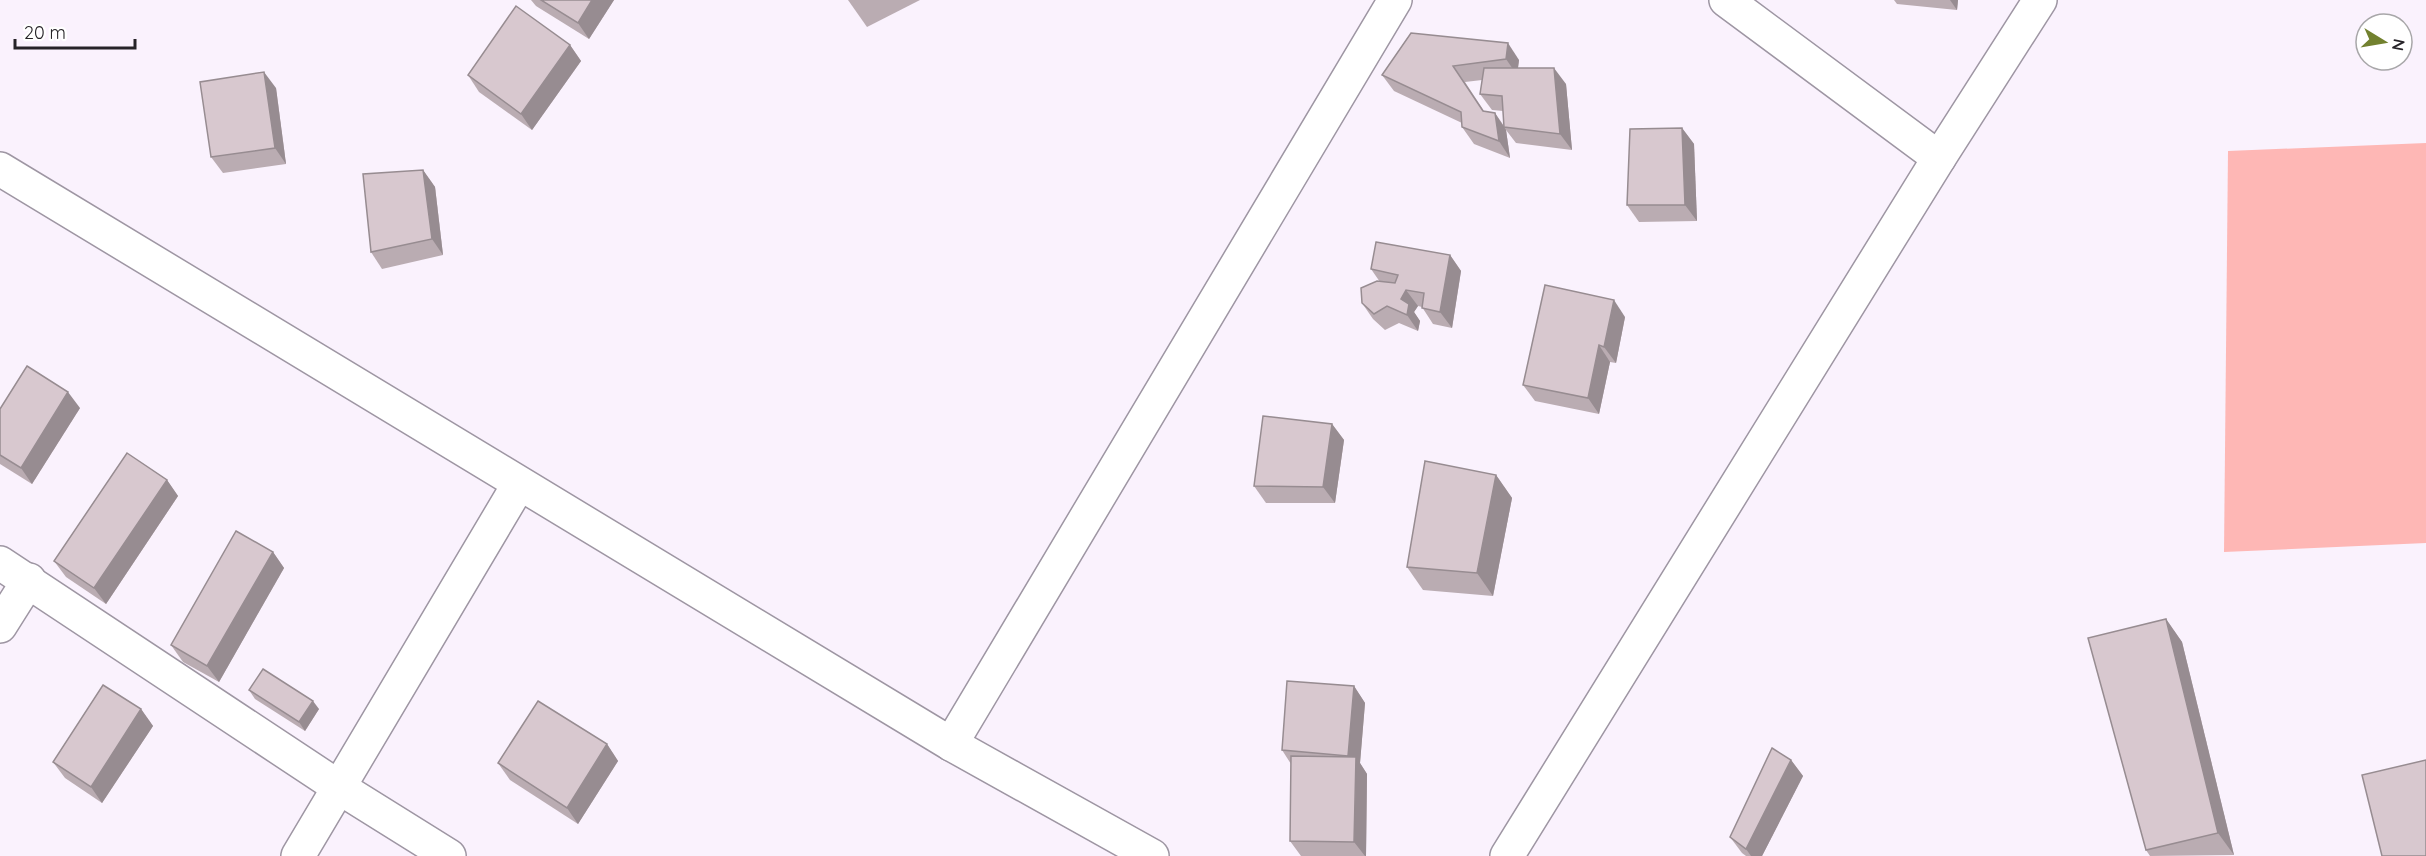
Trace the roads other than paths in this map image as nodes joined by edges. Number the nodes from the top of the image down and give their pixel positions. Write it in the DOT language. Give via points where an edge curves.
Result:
graph roads {
  1 [pos="1395,0"];
  2 [pos="1726,0"];
  3 [pos="2040,0"];
  4 [pos="1939,158"];
  5 [pos="0,169"];
  6 [pos="519,484"];
  7 [pos="0,563"];
  8 [pos="29,580"];
  9 [pos="0,626"];
  10 [pos="951,744"];
  11 [pos="340,788"];
  12 [pos="1138,853"];
  13 [pos="298,856"];
  14 [pos="449,856"];
  15 [pos="1507,856"];
  1 -- 10 [label="street"];
  2 -- 4 [label="street"];
  3 -- 4 [label="street"];
  4 -- 15 [label="street"];
  5 -- 6 [label="street"];
  6 -- 10 [label="street"];
  6 -- 11 [label="street"];
  7 -- 8 [label="street"];
  8 -- 9 [label="street"];
  8 -- 11 [label="street"];
  10 -- 12 [label="street"];
  11 -- 13 [label="street"];
  11 -- 14 [label="street"];
}
